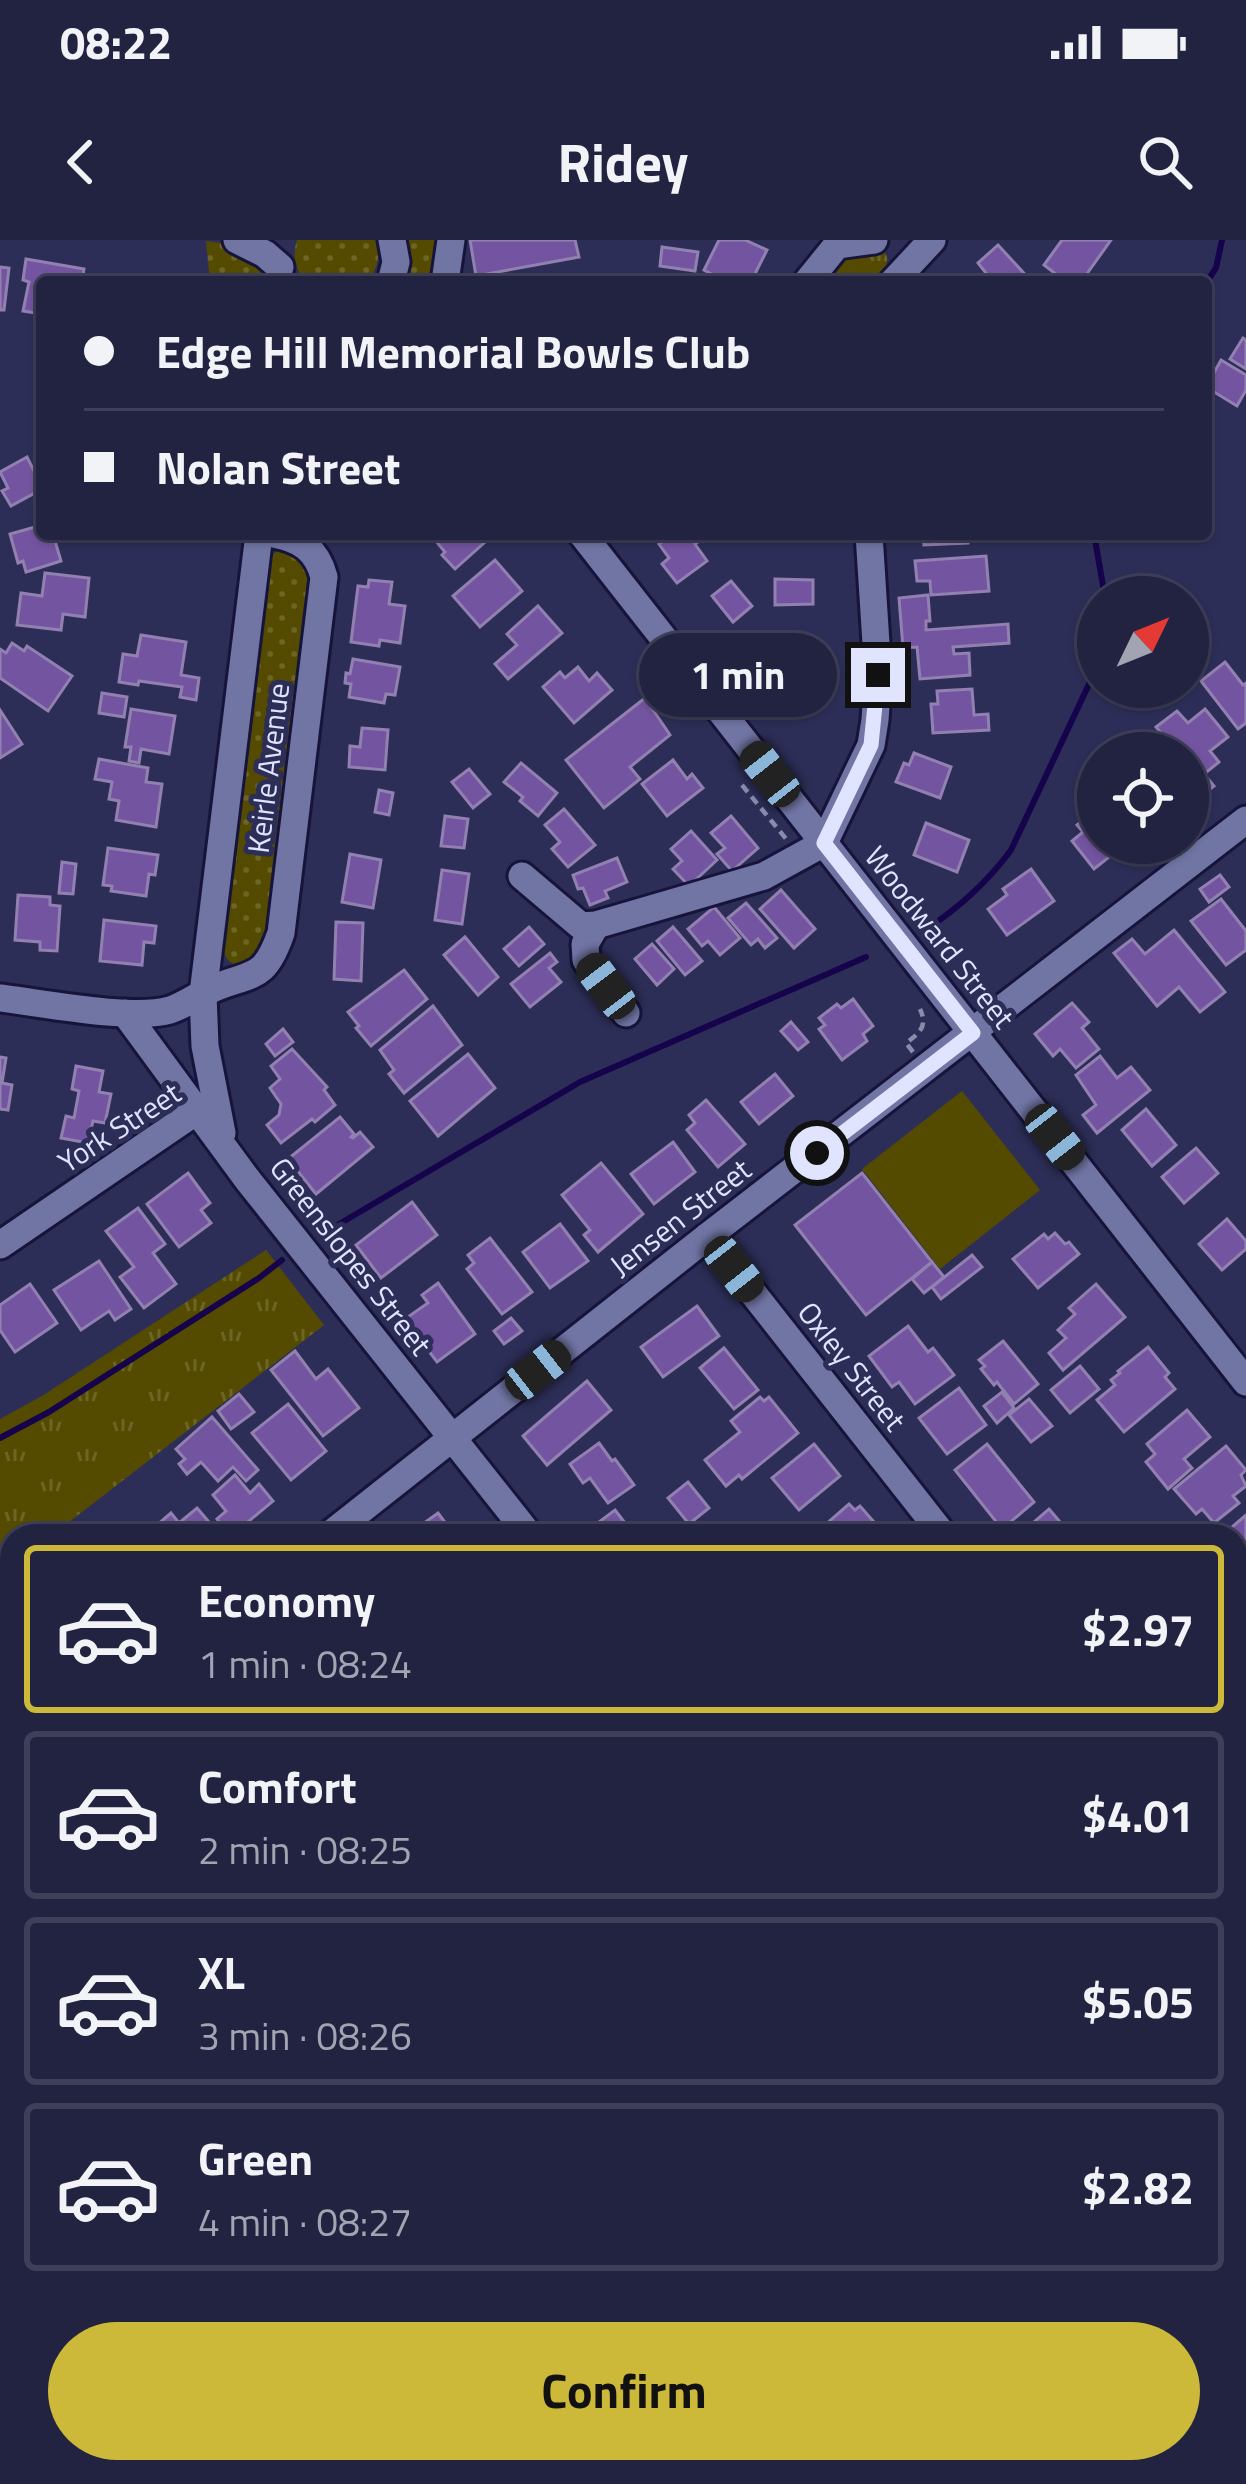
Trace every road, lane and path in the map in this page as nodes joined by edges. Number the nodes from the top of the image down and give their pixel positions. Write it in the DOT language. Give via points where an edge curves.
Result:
graph roads {
  1 [pos="237,240"];
  2 [pos="451,240"];
  3 [pos="874,240"];
  4 [pos="932,240"];
  5 [pos="283,263"];
  6 [pos="446,276"];
  7 [pos="811,276"];
  8 [pos="899,276"];
  9 [pos="259,540"];
  10 [pos="296,540"];
  11 [pos="586,540"];
  12 [pos="868,540"];
  13 [pos="742,785"];
  14 [pos="1246,820"];
  15 [pos="813,850"];
  16 [pos="522,876"];
  17 [pos="596,926"];
  18 [pos="203,994"];
  19 [pos="911,997"];
  20 [pos="0,998"];
  21 [pos="124,1013"];
  22 [pos="626,1013"];
  23 [pos="973,1033"];
  24 [pos="926,1069"];
  25 [pos="207,1108"];
  26 [pos="247,1179"];
  27 [pos="708,1236"];
  28 [pos="0,1245"];
  29 [pos="1246,1382"];
  30 [pos="452,1436"];
  31 [pos="343,1524"];
  32 [pos="521,1524"];
  33 [pos="935,1524"];
  1 -- 5 [label="street"];
  2 -- 6 [label="street"];
  3 -- 7 [label="street" via="837,245"];
  4 -- 8 [label="street"];
  9 -- 18 [label="street, Keirle Avenue"];
  10 -- 18 [label="street, Keirle Avenue" via="312,550 324,577 281,933 254,975"];
  11 -- 15 [label="street, Woodward Street"];
  12 -- 15 [label="street" via="878,675 871,745"];
  13 -- 15 [label="path"];
  14 -- 23 [label="street, Jensen Street"];
  15 -- 17 [label="street" via="764,876"];
  15 -- 23 [label="street, Woodward Street"];
  16 -- 17 [label="street" via="581,926"];
  17 -- 22 [label="street" via="586,960"];
  18 -- 21 [label="street" via="168,1010"];
  18 -- 25 [label="street, Keirle Avenue"];
  19 -- 24 [label="path" via="924,1023 906,1043"];
  20 -- 21 [label="street"];
  21 -- 25 [label="street"];
  23 -- 24 [label="street, Jensen Street"];
  23 -- 29 [label="street, Woodward Street"];
  24 -- 27 [label="street, Jensen Street"];
  25 -- 26 [label="street, Keirle Avenue"];
  25 -- 28 [label="street, York Street"];
  26 -- 30 [label="street, Greenslopes Street"];
  27 -- 30 [label="street, Jensen Street"];
  27 -- 33 [label="street, Oxley Street"];
  30 -- 31 [label="street, Jensen Street"];
  30 -- 32 [label="street, Greenslopes Street"];
}
